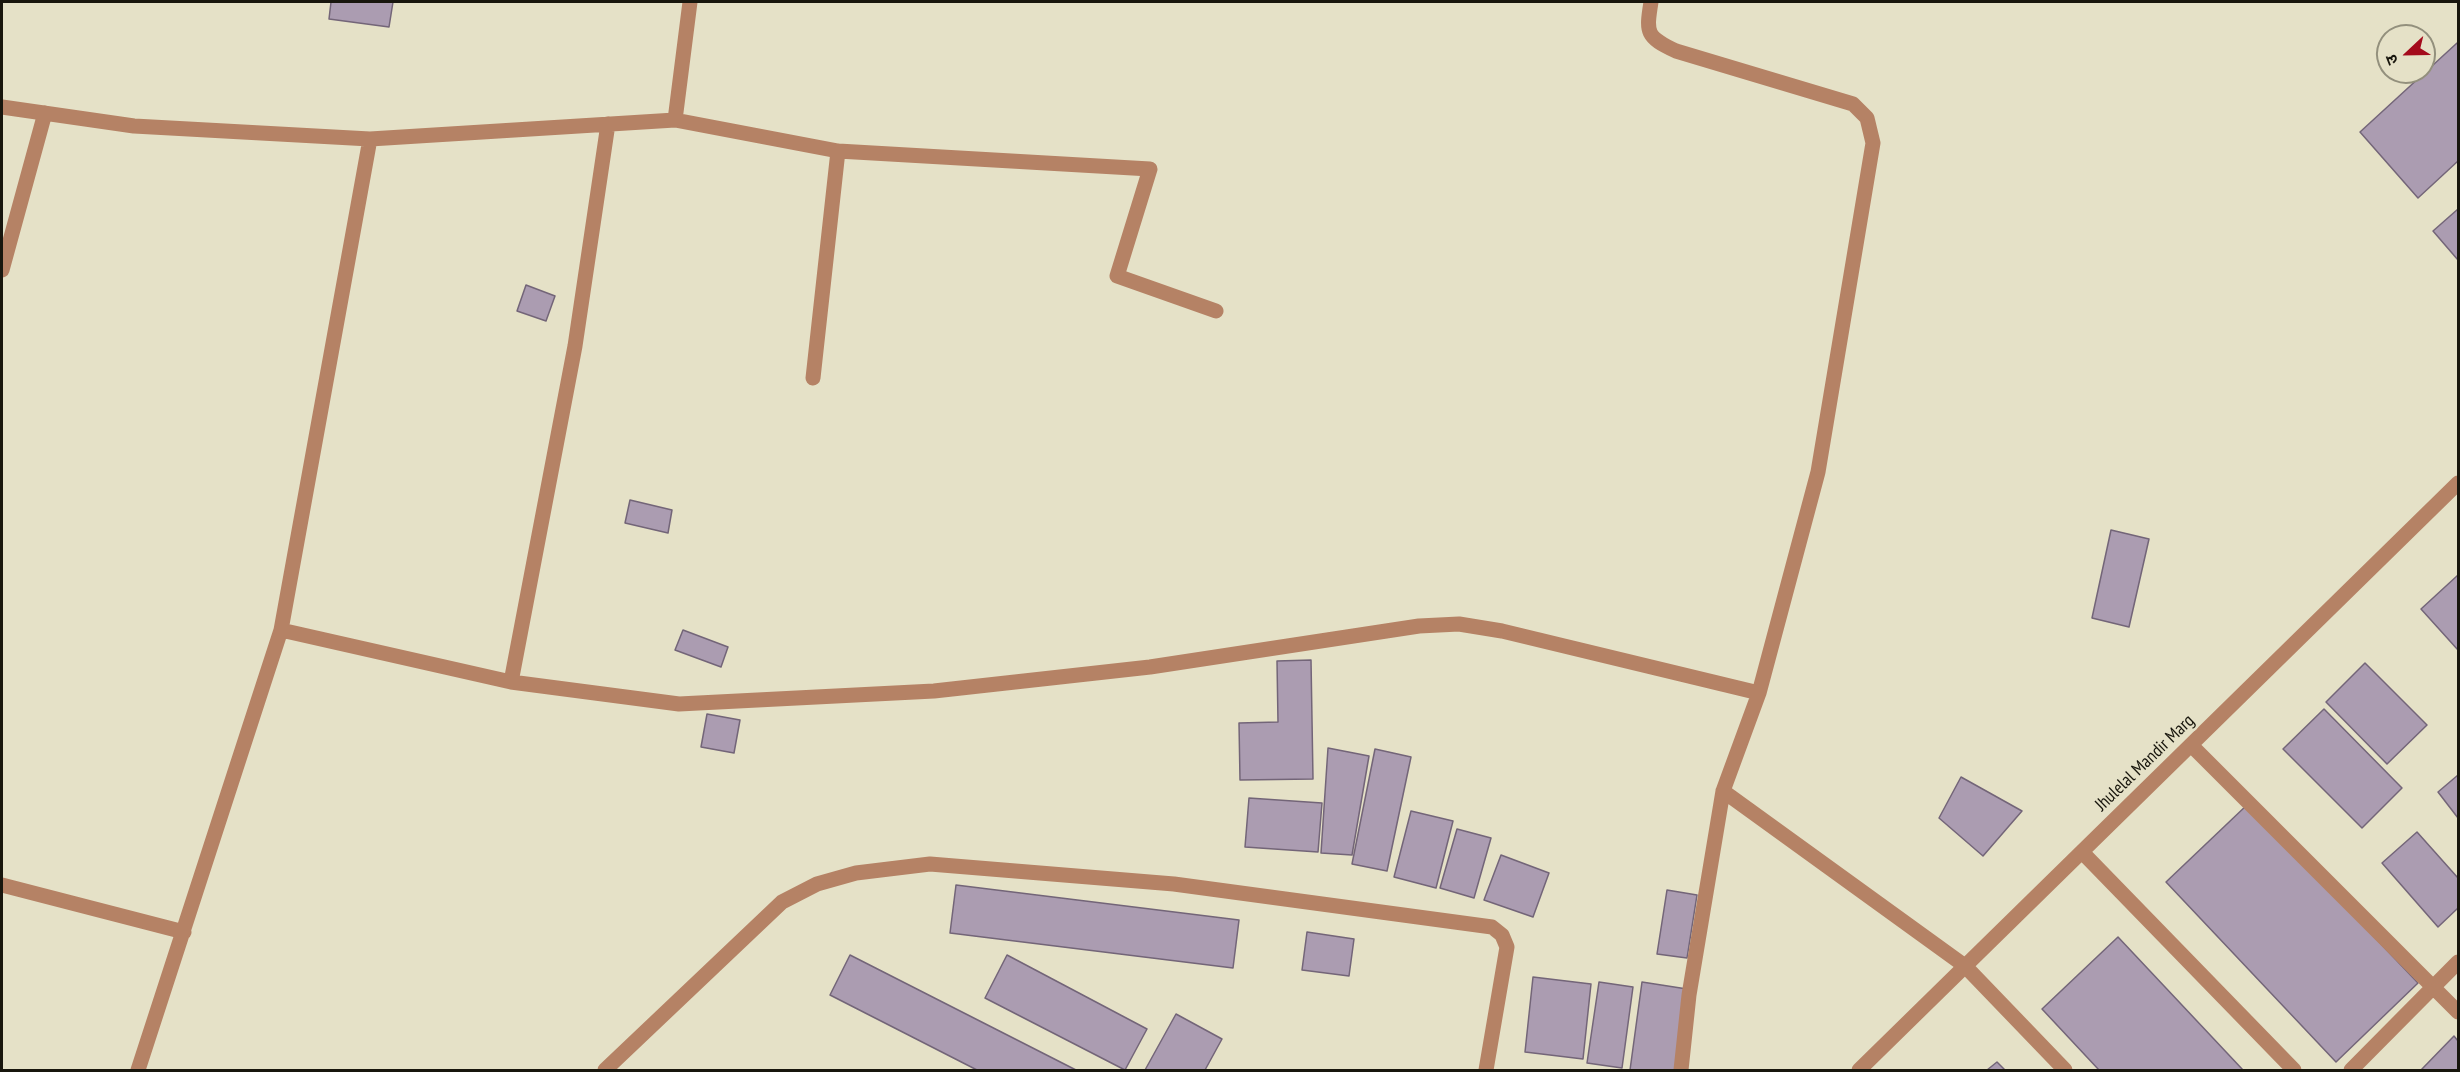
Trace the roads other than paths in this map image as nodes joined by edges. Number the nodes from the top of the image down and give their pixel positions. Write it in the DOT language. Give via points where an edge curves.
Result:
graph roads {
  1 [pos="690,2"];
  2 [pos="1651,2"];
  3 [pos="2,107"];
  4 [pos="45,113"];
  5 [pos="675,120"];
  6 [pos="608,124"];
  7 [pos="370,139"];
  8 [pos="838,151"];
  9 [pos="2,270"];
  10 [pos="1216,311"];
  11 [pos="813,378"];
  12 [pos="2458,483"];
  13 [pos="281,630"];
  14 [pos="511,682"];
  15 [pos="1759,693"];
  16 [pos="2191,745"];
  17 [pos="1723,791"];
  18 [pos="2082,852"];
  19 [pos="2,885"];
  20 [pos="184,932"];
  21 [pos="2458,962"];
  22 [pos="1965,966"];
  23 [pos="2433,987"];
  24 [pos="2458,1012"];
  25 [pos="138,1071"];
  26 [pos="605,1071"];
  27 [pos="1486,1071"];
  28 [pos="1681,1071"];
  29 [pos="1859,1071"];
  30 [pos="2065,1071"];
  31 [pos="2294,1071"];
  32 [pos="2351,1071"];
  1 -- 5 [label="street"];
  2 -- 15 [label="street" via="1647,26 1655,41 1676,51 1853,104 1867,118 1873,143 1818,472"];
  3 -- 4 [label="street"];
  4 -- 7 [label="street" via="134,126"];
  4 -- 9 [label="street"];
  5 -- 6 [label="street"];
  5 -- 8 [label="street"];
  6 -- 7 [label="street"];
  6 -- 14 [label="street" via="575,346"];
  7 -- 13 [label="street"];
  8 -- 10 [label="street" via="1150,169 1117,276"];
  8 -- 11 [label="street"];
  12 -- 16 [label="street, Jhulelal Mandir Marg"];
  13 -- 14 [label="street"];
  13 -- 20 [label="street"];
  14 -- 15 [label="street" via="680,704 934,691 1150,667 1419,626 1459,624 1502,630"];
  15 -- 17 [label="street"];
  16 -- 18 [label="street, Jhulelal Mandir Marg"];
  16 -- 23 [label="street"];
  17 -- 22 [label="street"];
  17 -- 28 [label="street" via="1689,995"];
  18 -- 22 [label="street, Jhulelal Mandir Marg"];
  18 -- 31 [label="street"];
  19 -- 20 [label="street"];
  20 -- 25 [label="street"];
  21 -- 23 [label="street"];
  22 -- 29 [label="street, Jhulelal Mandir Marg"];
  22 -- 30 [label="street"];
  23 -- 24 [label="street"];
  23 -- 32 [label="street"];
  26 -- 27 [label="street" via="782,902 817,884 856,873 930,864 1174,884 1491,927 1502,935 1507,947"];
}
